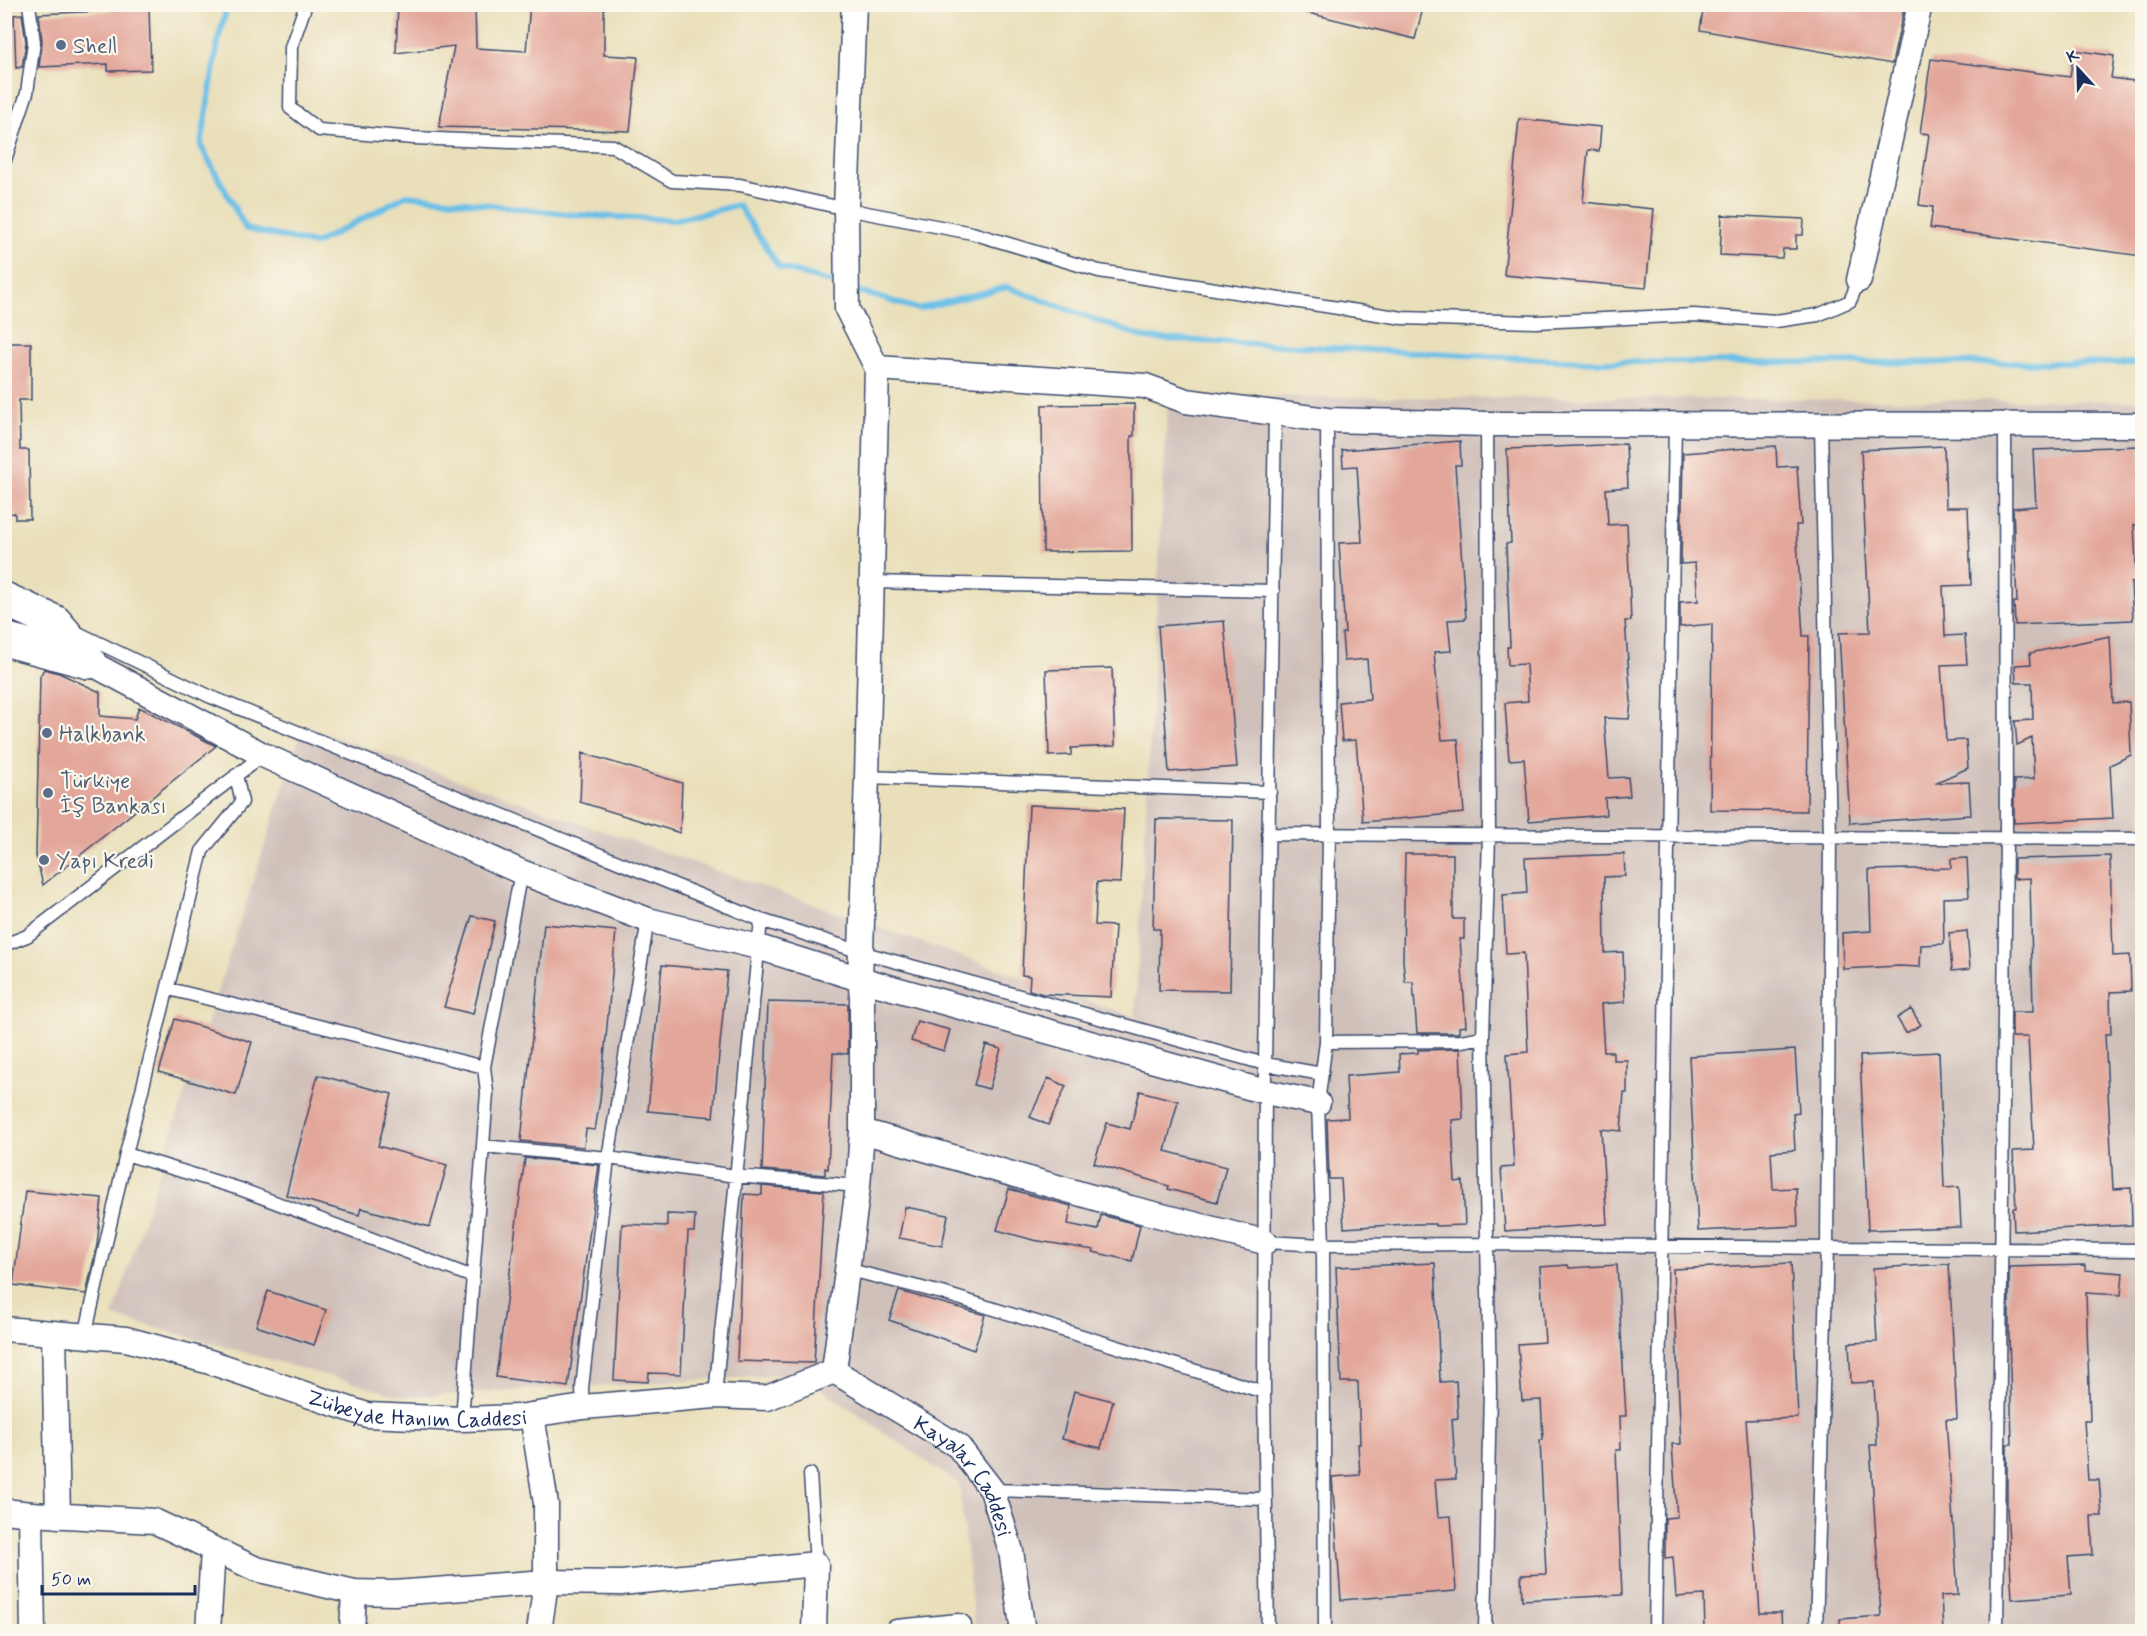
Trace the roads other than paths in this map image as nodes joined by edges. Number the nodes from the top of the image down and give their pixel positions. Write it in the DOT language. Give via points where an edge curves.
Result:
graph roads {
  1 [pos="29,4"];
  2 [pos="306,4"];
  3 [pos="854,4"];
  4 [pos="1920,4"];
  5 [pos="4,163"];
  6 [pos="846,209"];
  7 [pos="1859,280"];
  8 [pos="877,368"];
  9 [pos="1275,413"];
  10 [pos="1327,420"];
  11 [pos="1487,424"];
  12 [pos="1675,424"];
  13 [pos="1821,425"];
  14 [pos="2142,425"];
  15 [pos="2005,426"];
  16 [pos="872,582"];
  17 [pos="1273,591"];
  18 [pos="4,599"];
  19 [pos="55,622"];
  20 [pos="4,639"];
  21 [pos="88,662"];
  22 [pos="263,755"];
  23 [pos="236,775"];
  24 [pos="867,777"];
  25 [pos="1270,792"];
  26 [pos="1268,834"];
  27 [pos="1329,834"];
  28 [pos="1489,836"];
  29 [pos="1668,837"];
  30 [pos="1830,837"];
  31 [pos="2006,839"];
  32 [pos="2142,839"];
  33 [pos="521,872"];
  34 [pos="648,920"];
  35 [pos="761,920"];
  36 [pos="4,945"];
  37 [pos="758,947"];
  38 [pos="861,952"];
  39 [pos="860,979"];
  40 [pos="169,989"];
  41 [pos="1483,1037"];
  42 [pos="1326,1042"];
  43 [pos="1265,1064"];
  44 [pos="484,1067"];
  45 [pos="1322,1074"];
  46 [pos="1266,1092"];
  47 [pos="1318,1103"];
  48 [pos="862,1131"];
  49 [pos="483,1146"];
  50 [pos="126,1154"];
  51 [pos="608,1158"];
  52 [pos="736,1176"];
  53 [pos="858,1186"];
  54 [pos="1265,1242"];
  55 [pos="1489,1244"];
  56 [pos="1323,1245"];
  57 [pos="1661,1245"];
  58 [pos="1827,1248"];
  59 [pos="2001,1250"];
  60 [pos="2142,1250"];
  61 [pos="846,1269"];
  62 [pos="473,1277"];
  63 [pos="4,1329"];
  64 [pos="54,1334"];
  65 [pos="85,1336"];
  66 [pos="834,1371"];
  67 [pos="1264,1392"];
  68 [pos="715,1396"];
  69 [pos="583,1407"];
  70 [pos="532,1415"];
  71 [pos="462,1419"];
  72 [pos="810,1474"];
  73 [pos="992,1490"];
  74 [pos="1266,1498"];
  75 [pos="4,1511"];
  76 [pos="31,1514"];
  77 [pos="58,1516"];
  78 [pos="213,1550"];
  79 [pos="816,1564"];
  80 [pos="546,1582"];
  81 [pos="354,1592"];
  82 [pos="33,1632"];
  83 [pos="208,1632"];
  84 [pos="352,1632"];
  85 [pos="539,1632"];
  86 [pos="814,1632"];
  87 [pos="897,1632"];
  88 [pos="960,1632"];
  89 [pos="1023,1632"];
  90 [pos="1268,1632"];
  91 [pos="1325,1632"];
  92 [pos="1485,1632"];
  93 [pos="1655,1632"];
  94 [pos="1816,1632"];
  95 [pos="1997,1632"];
  1 -- 5 [label="lane" via="34,42 27,93"];
  2 -- 6 [label="lane" via="291,47 290,108 319,130 613,146 672,181 740,185"];
  3 -- 6 [label="street"];
  4 -- 7 [label="street"];
  6 -- 7 [label="lane" via="972,233 1099,271 1403,318 1536,322 1694,315 1776,321 1818,315 1850,301"];
  6 -- 8 [label="street" via="847,309"];
  8 -- 9 [label="street" via="1145,387 1186,401"];
  8 -- 16 [label="street"];
  9 -- 10 [label="street"];
  9 -- 17 [label="lane"];
  10 -- 11 [label="street"];
  10 -- 27 [label="lane"];
  11 -- 12 [label="street"];
  11 -- 28 [label="lane"];
  12 -- 13 [label="street"];
  12 -- 29 [label="lane"];
  13 -- 15 [label="street"];
  13 -- 30 [label="lane"];
  14 -- 15 [label="street"];
  15 -- 31 [label="lane"];
  16 -- 17 [label="lane"];
  16 -- 24 [label="street"];
  17 -- 25 [label="lane"];
  18 -- 19 [label="street"];
  19 -- 21 [label="street"];
  19 -- 35 [label="lane" via="211,697"];
  20 -- 21 [label="street"];
  21 -- 22 [label="street"];
  22 -- 23 [label="lane"];
  22 -- 33 [label="street"];
  23 -- 36 [label="lane" via="27,936"];
  23 -- 40 [label="lane" via="242,802 202,851"];
  24 -- 25 [label="lane"];
  24 -- 38 [label="street"];
  25 -- 26 [label="lane"];
  26 -- 27 [label="lane"];
  26 -- 43 [label="lane"];
  27 -- 28 [label="lane"];
  27 -- 42 [label="lane"];
  28 -- 29 [label="lane"];
  28 -- 41 [label="lane"];
  29 -- 30 [label="lane"];
  29 -- 57 [label="lane"];
  30 -- 31 [label="lane"];
  30 -- 58 [label="lane"];
  31 -- 32 [label="lane"];
  31 -- 59 [label="lane"];
  33 -- 34 [label="street"];
  33 -- 44 [label="lane"];
  34 -- 37 [label="street"];
  34 -- 51 [label="lane"];
  35 -- 37 [label="lane"];
  35 -- 38 [label="lane"];
  37 -- 39 [label="street"];
  37 -- 52 [label="lane"];
  38 -- 39 [label="street"];
  38 -- 43 [label="lane"];
  39 -- 46 [label="street"];
  39 -- 48 [label="street"];
  40 -- 44 [label="lane"];
  40 -- 50 [label="lane"];
  41 -- 42 [label="lane" via="1461,1041"];
  41 -- 55 [label="lane"];
  42 -- 45 [label="lane"];
  43 -- 45 [label="lane"];
  43 -- 46 [label="lane"];
  44 -- 49 [label="lane" via="487,1093"];
  45 -- 47 [label="lane"];
  46 -- 47 [label="street"];
  46 -- 54 [label="lane"];
  47 -- 56 [label="lane"];
  48 -- 53 [label="street"];
  48 -- 54 [label="street" via="1130,1208"];
  49 -- 51 [label="lane"];
  49 -- 62 [label="lane"];
  50 -- 62 [label="lane" via="240,1189"];
  50 -- 65 [label="lane"];
  51 -- 52 [label="lane"];
  51 -- 69 [label="lane"];
  52 -- 53 [label="lane"];
  52 -- 68 [label="lane"];
  53 -- 61 [label="street"];
  54 -- 56 [label="lane"];
  54 -- 67 [label="lane"];
  55 -- 56 [label="lane"];
  55 -- 57 [label="lane"];
  55 -- 92 [label="lane"];
  56 -- 91 [label="lane"];
  57 -- 58 [label="lane"];
  57 -- 93 [label="lane"];
  58 -- 59 [label="lane"];
  58 -- 94 [label="lane"];
  59 -- 60 [label="lane"];
  59 -- 95 [label="lane"];
  61 -- 66 [label="street"];
  61 -- 67 [label="lane" via="942,1293"];
  62 -- 71 [label="lane"];
  63 -- 64 [label="street, Zübeyde Hanım Caddesi"];
  64 -- 65 [label="street, Zübeyde Hanım Caddesi"];
  64 -- 77 [label="street"];
  65 -- 71 [label="street, Zübeyde Hanım Caddesi" via="126,1339 210,1362 367,1414"];
  66 -- 68 [label="street, Zübeyde Hanım Caddesi" via="767,1398"];
  66 -- 73 [label="street, Kayalar Caddesi" via="958,1446"];
  67 -- 74 [label="lane"];
  68 -- 69 [label="street, Zübeyde Hanım Caddesi"];
  69 -- 70 [label="street, Zübeyde Hanım Caddesi"];
  70 -- 71 [label="street, Zübeyde Hanım Caddesi"];
  70 -- 80 [label="street" via="546,1504"];
  72 -- 79 [label="lane"];
  73 -- 74 [label="lane"];
  73 -- 89 [label="street, Kayalar Caddesi" via="1011,1551"];
  74 -- 90 [label="lane"];
  75 -- 76 [label="street"];
  76 -- 77 [label="street"];
  76 -- 82 [label="street"];
  77 -- 78 [label="street" via="154,1521"];
  78 -- 81 [label="street" via="256,1569"];
  78 -- 83 [label="street"];
  79 -- 80 [label="street" via="621,1583"];
  79 -- 86 [label="street"];
  80 -- 81 [label="street" via="394,1593"];
  80 -- 85 [label="street"];
  81 -- 84 [label="street"];
  87 -- 88 [label="street" via="959,1626"];
}
